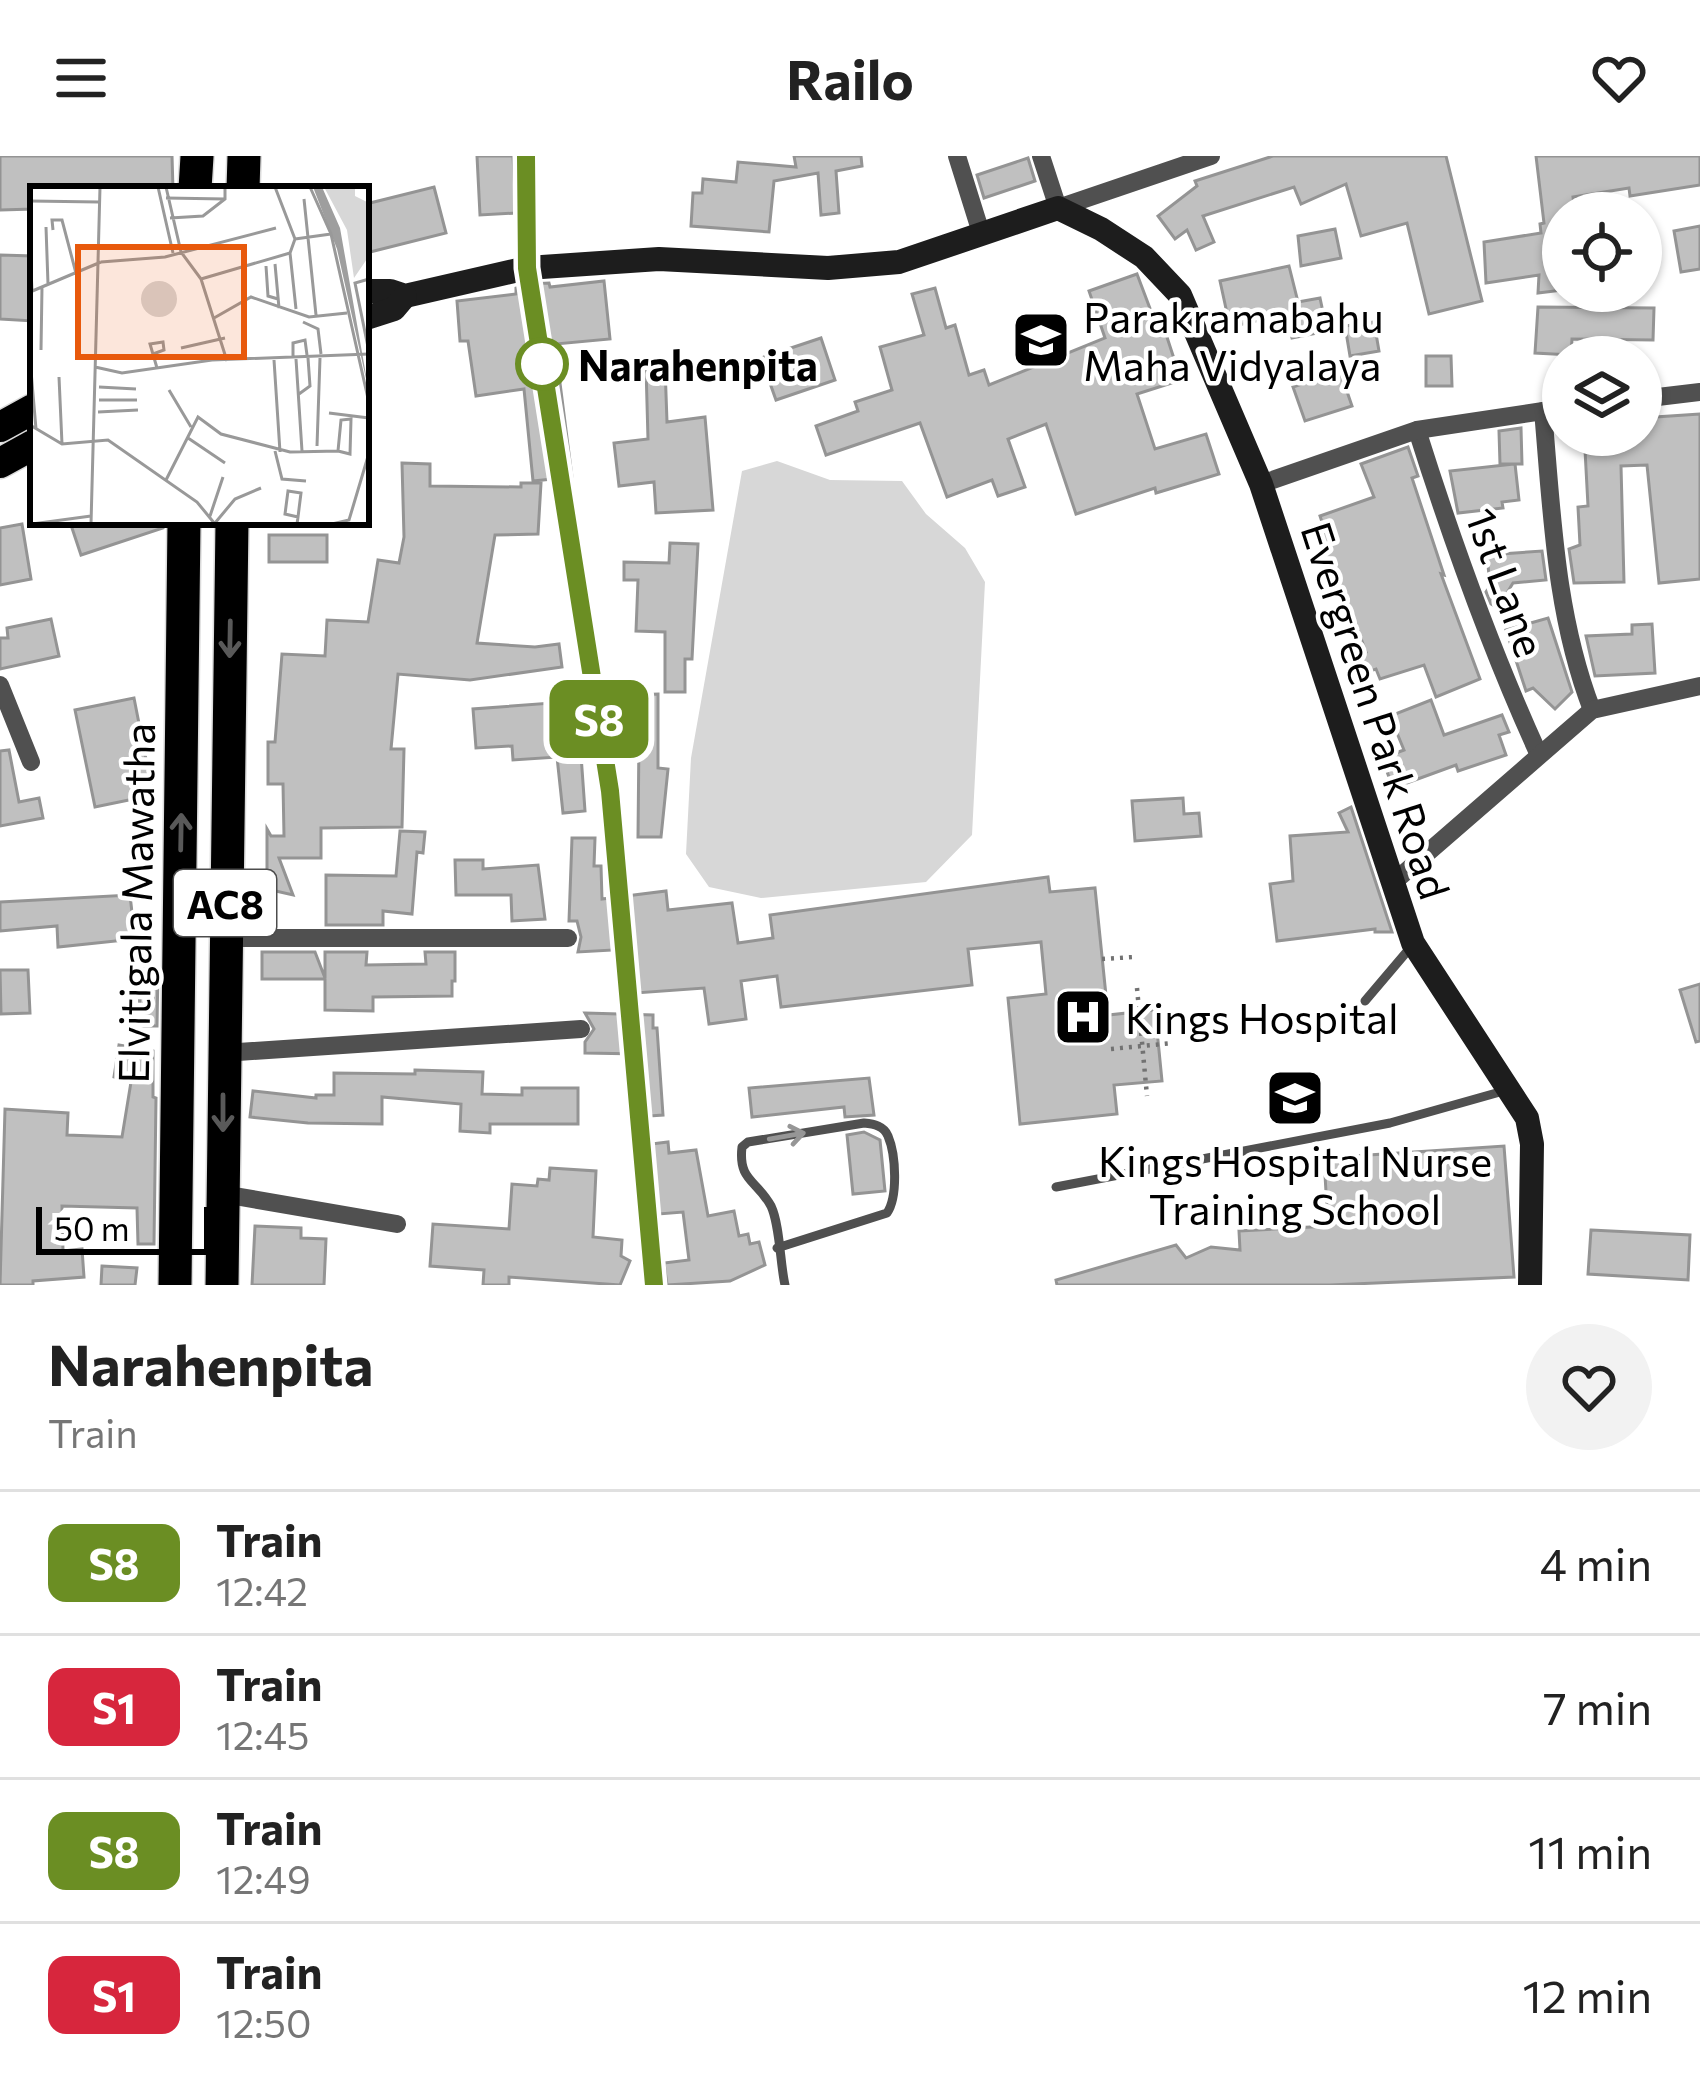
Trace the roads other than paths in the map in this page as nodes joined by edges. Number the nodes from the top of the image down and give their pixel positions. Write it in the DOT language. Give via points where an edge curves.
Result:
graph roads {
  1 [pos="197,156"];
  2 [pos="244,156"];
  3 [pos="957,156"];
  4 [pos="1041,156"];
  5 [pos="1211,156"];
  6 [pos="195,186"];
  7 [pos="243,186"];
  8 [pos="1058,208"];
  9 [pos="982,236"];
  10 [pos="369,291"];
  11 [pos="405,296"];
  12 [pos="369,317"];
  13 [pos="1700,392"];
  14 [pos="1662,397"];
  15 [pos="30,411"];
  16 [pos="1542,412"];
  17 [pos="0,427"];
  18 [pos="1417,430"];
  19 [pos="30,447"];
  20 [pos="1555,456"];
  21 [pos="0,463"];
  22 [pos="1261,484"];
  23 [pos="184,525"];
  24 [pos="232,525"];
  25 [pos="0,685"];
  26 [pos="1700,686"];
  27 [pos="1592,710"];
  28 [pos="1539,755"];
  29 [pos="31,762"];
  30 [pos="1395,881"];
  31 [pos="225,938"];
  32 [pos="568,938"];
  33 [pos="1414,944"];
  34 [pos="1365,1001"];
  35 [pos="581,1029"];
  36 [pos="224,1053"];
  37 [pos="1508,1090"];
  38 [pos="1056,1187"];
  39 [pos="223,1194"];
  40 [pos="398,1224"];
  41 [pos="777,1248"];
  42 [pos="175,1285"];
  43 [pos="222,1285"];
  44 [pos="785,1285"];
  45 [pos="1530,1285"];
  1 -- 6 [label="highway"];
  2 -- 7 [label="highway"];
  3 -- 9 [label="street"];
  4 -- 8 [label="street"];
  5 -- 8 [label="street"];
  8 -- 9 [label="street"];
  8 -- 22 [label="street, Evergreen Park Road" via="1144,257 1180,295"];
  9 -- 11 [label="street" via="899,262 527,268"];
  10 -- 11 [label="street"];
  11 -- 12 [label="street"];
  13 -- 14 [label="street"];
  15 -- 17 [label="main road"];
  16 -- 18 [label="street"];
  18 -- 22 [label="street"];
  18 -- 28 [label="street, 1st Lane"];
  19 -- 21 [label="main road"];
  20 -- 27 [label="street" via="1559,592"];
  22 -- 30 [label="street, Evergreen Park Road"];
  42 -- 23 [label="highway, Elvitigala Mawatha / AC8, one-way"];
  24 -- 31 [label="highway, AC8, one-way"];
  25 -- 29 [label="street"];
  26 -- 27 [label="street"];
  27 -- 28 [label="street"];
  28 -- 30 [label="street"];
  30 -- 33 [label="street, Evergreen Park Road"];
  31 -- 32 [label="street"];
  31 -- 36 [label="highway, AC8"];
  33 -- 34 [label="lane"];
  33 -- 37 [label="street, Evergreen Park Road"];
  35 -- 36 [label="street"];
  36 -- 39 [label="highway, AC8, one-way"];
  37 -- 38 [label="lane" via="1390,1123"];
  37 -- 45 [label="street, Evergreen Park Road" via="1532,1144"];
  39 -- 40 [label="street"];
  39 -- 43 [label="highway, AC8"];
  41 -- 41 [label="lane, one-way" via="773,1212 741,1170 742,1147 878,1125 888,1136 896,1196 887,1213"];
  41 -- 44 [label="lane"];
}
